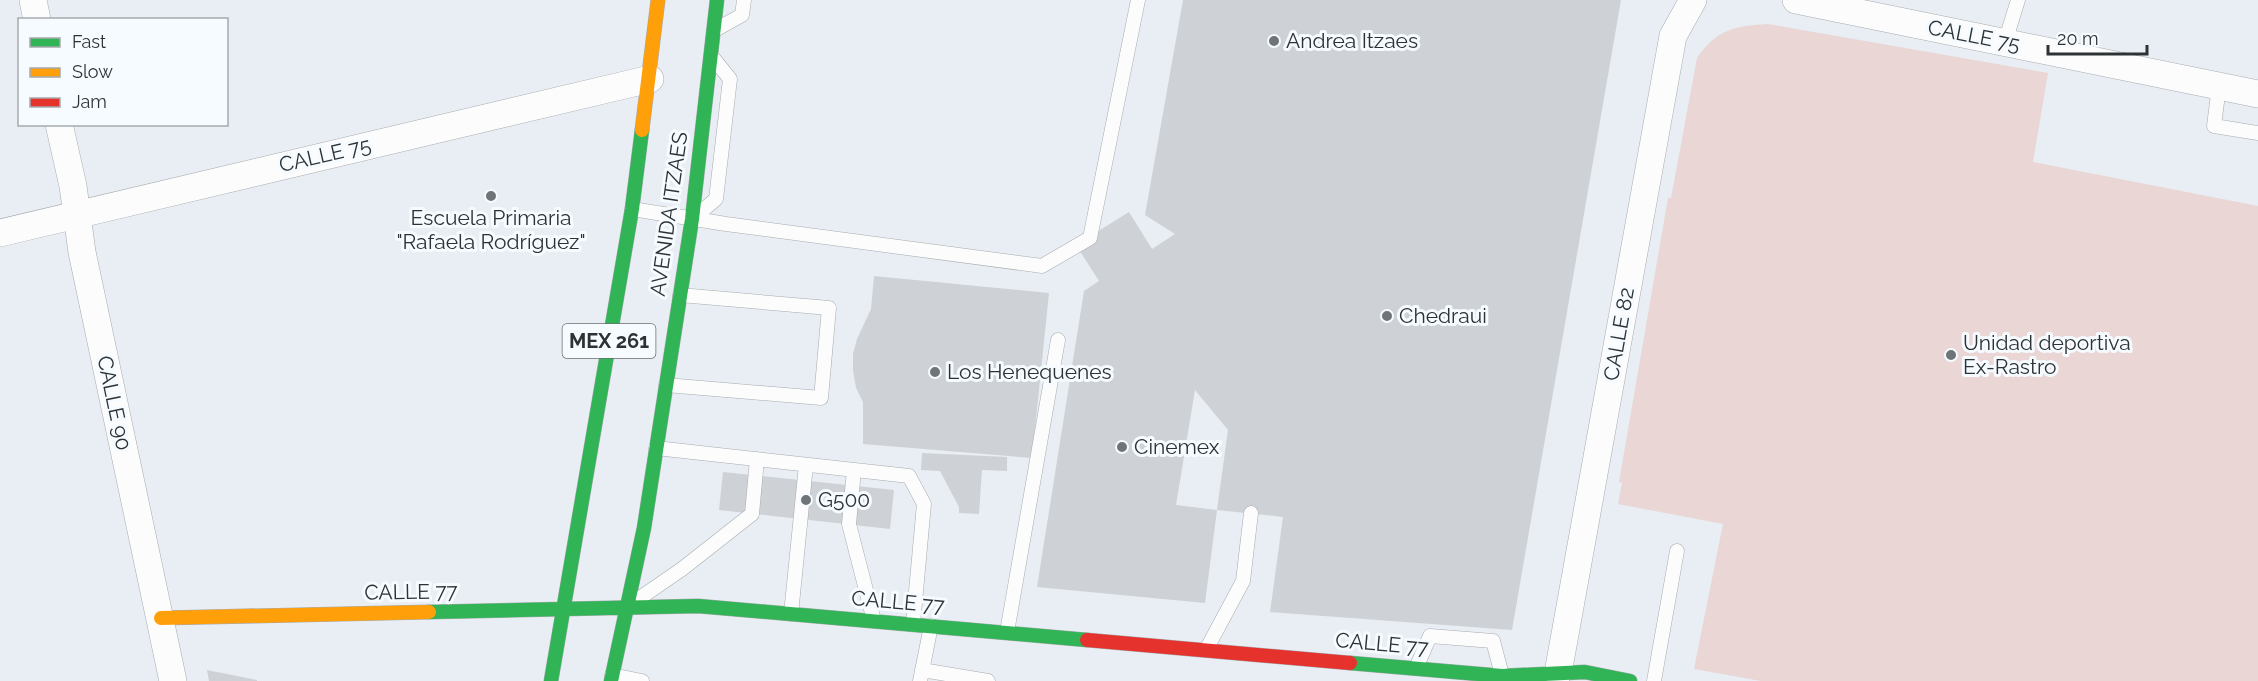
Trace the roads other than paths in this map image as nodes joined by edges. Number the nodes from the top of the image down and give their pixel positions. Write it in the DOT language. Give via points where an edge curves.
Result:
graph roads {
  1 [pos="33,0"];
  2 [pos="658,0"];
  3 [pos="717,0"];
  4 [pos="744,0"];
  5 [pos="1138,0"];
  6 [pos="1693,0"];
  7 [pos="1796,0"];
  8 [pos="2018,0"];
  9 [pos="37,18"];
  10 [pos="713,31"];
  11 [pos="2005,42"];
  12 [pos="710,56"];
  13 [pos="650,79"];
  14 [pos="2219,86"];
  15 [pos="2258,94"];
  16 [pos="59,126"];
  17 [pos="2258,133"];
  18 [pos="632,209"];
  19 [pos="77,214"];
  20 [pos="692,219"];
  21 [pos="0,233"];
  22 [pos="680,295"];
  23 [pos="1058,340"];
  24 [pos="666,385"];
  25 [pos="656,448"];
  26 [pos="757,459"];
  27 [pos="806,465"];
  28 [pos="854,470"];
  29 [pos="1251,513"];
  30 [pos="1677,551"];
  31 [pos="627,607"];
  32 [pos="565,608"];
  33 [pos="791,614"];
  34 [pos="161,618"];
  35 [pos="874,621"];
  36 [pos="913,624"];
  37 [pos="931,626"];
  38 [pos="1007,632"];
  39 [pos="1206,650"];
  40 [pos="1416,668"];
  41 [pos="1558,673"];
  42 [pos="921,676"];
  43 [pos="611,678"];
  44 [pos="1501,678"];
  45 [pos="173,681"];
  46 [pos="551,681"];
  47 [pos="642,681"];
  48 [pos="988,681"];
  49 [pos="1630,681"];
  50 [pos="1654,681"];
  1 -- 9 [label="street"];
  2 -- 13 [label="street, AVENIDA ITZAES / MEX 261"];
  3 -- 10 [label="street, AVENIDA ITZAES / MEX 261"];
  4 -- 10 [label="lane" via="742,15"];
  5 -- 20 [label="lane" via="1089,238 1042,266"];
  6 -- 41 [label="street, CALLE 82" via="1673,36"];
  7 -- 11 [label="street, CALLE 75"];
  8 -- 11 [label="lane"];
  10 -- 12 [label="street, AVENIDA ITZAES / MEX 261"];
  11 -- 14 [label="street, CALLE 75"];
  12 -- 20 [label="street, AVENIDA ITZAES / MEX 261"];
  12 -- 20 [label="lane" via="730,79 729,90 716,199"];
  13 -- 18 [label="street, AVENIDA ITZAES / MEX 261"];
  13 -- 19 [label="street, CALLE 75"];
  14 -- 15 [label="street, CALLE 75"];
  14 -- 17 [label="lane" via="2214,126"];
  16 -- 19 [label="street, CALLE 90"];
  18 -- 20 [label="lane"];
  18 -- 32 [label="street, AVENIDA ITZAES / MEX 261"];
  19 -- 21 [label="street, CALLE 75"];
  19 -- 34 [label="street, CALLE 90"];
  20 -- 22 [label="street, AVENIDA ITZAES / MEX 261"];
  22 -- 24 [label="street, AVENIDA ITZAES / MEX 261"];
  22 -- 24 [label="lane" via="829,308 821,398"];
  23 -- 38 [label="lane"];
  24 -- 25 [label="street, AVENIDA ITZAES / MEX 261"];
  25 -- 26 [label="lane"];
  25 -- 31 [label="street, AVENIDA ITZAES / MEX 261"];
  26 -- 27 [label="lane"];
  26 -- 31 [label="lane" via="752,514"];
  27 -- 28 [label="lane"];
  27 -- 33 [label="lane"];
  28 -- 35 [label="lane" via="849,524"];
  28 -- 36 [label="lane" via="909,476 924,504"];
  29 -- 39 [label="lane" via="1243,581"];
  30 -- 50 [label="lane"];
  31 -- 32 [label="street, CALLE 77"];
  31 -- 33 [label="street, CALLE 77" via="698,606"];
  31 -- 43 [label="street, AVENIDA ITZAES / MEX 261"];
  32 -- 34 [label="street, CALLE 77"];
  32 -- 46 [label="street, AVENIDA ITZAES / MEX 261"];
  33 -- 35 [label="street, CALLE 77"];
  34 -- 45 [label="street, CALLE 90"];
  35 -- 36 [label="street, CALLE 77"];
  36 -- 37 [label="street, CALLE 77"];
  37 -- 38 [label="street, CALLE 77"];
  37 -- 42 [label="lane"];
  38 -- 39 [label="street, CALLE 77"];
  39 -- 40 [label="street, CALLE 77"];
  40 -- 44 [label="street, CALLE 77"];
  40 -- 44 [label="lane" via="1430,636 1493,641"];
  41 -- 44 [label="street, CALLE 77"];
  41 -- 49 [label="street, CALLE 77" via="1585,672"];
  42 -- 48 [label="lane"];
  43 -- 47 [label="lane"];
}
